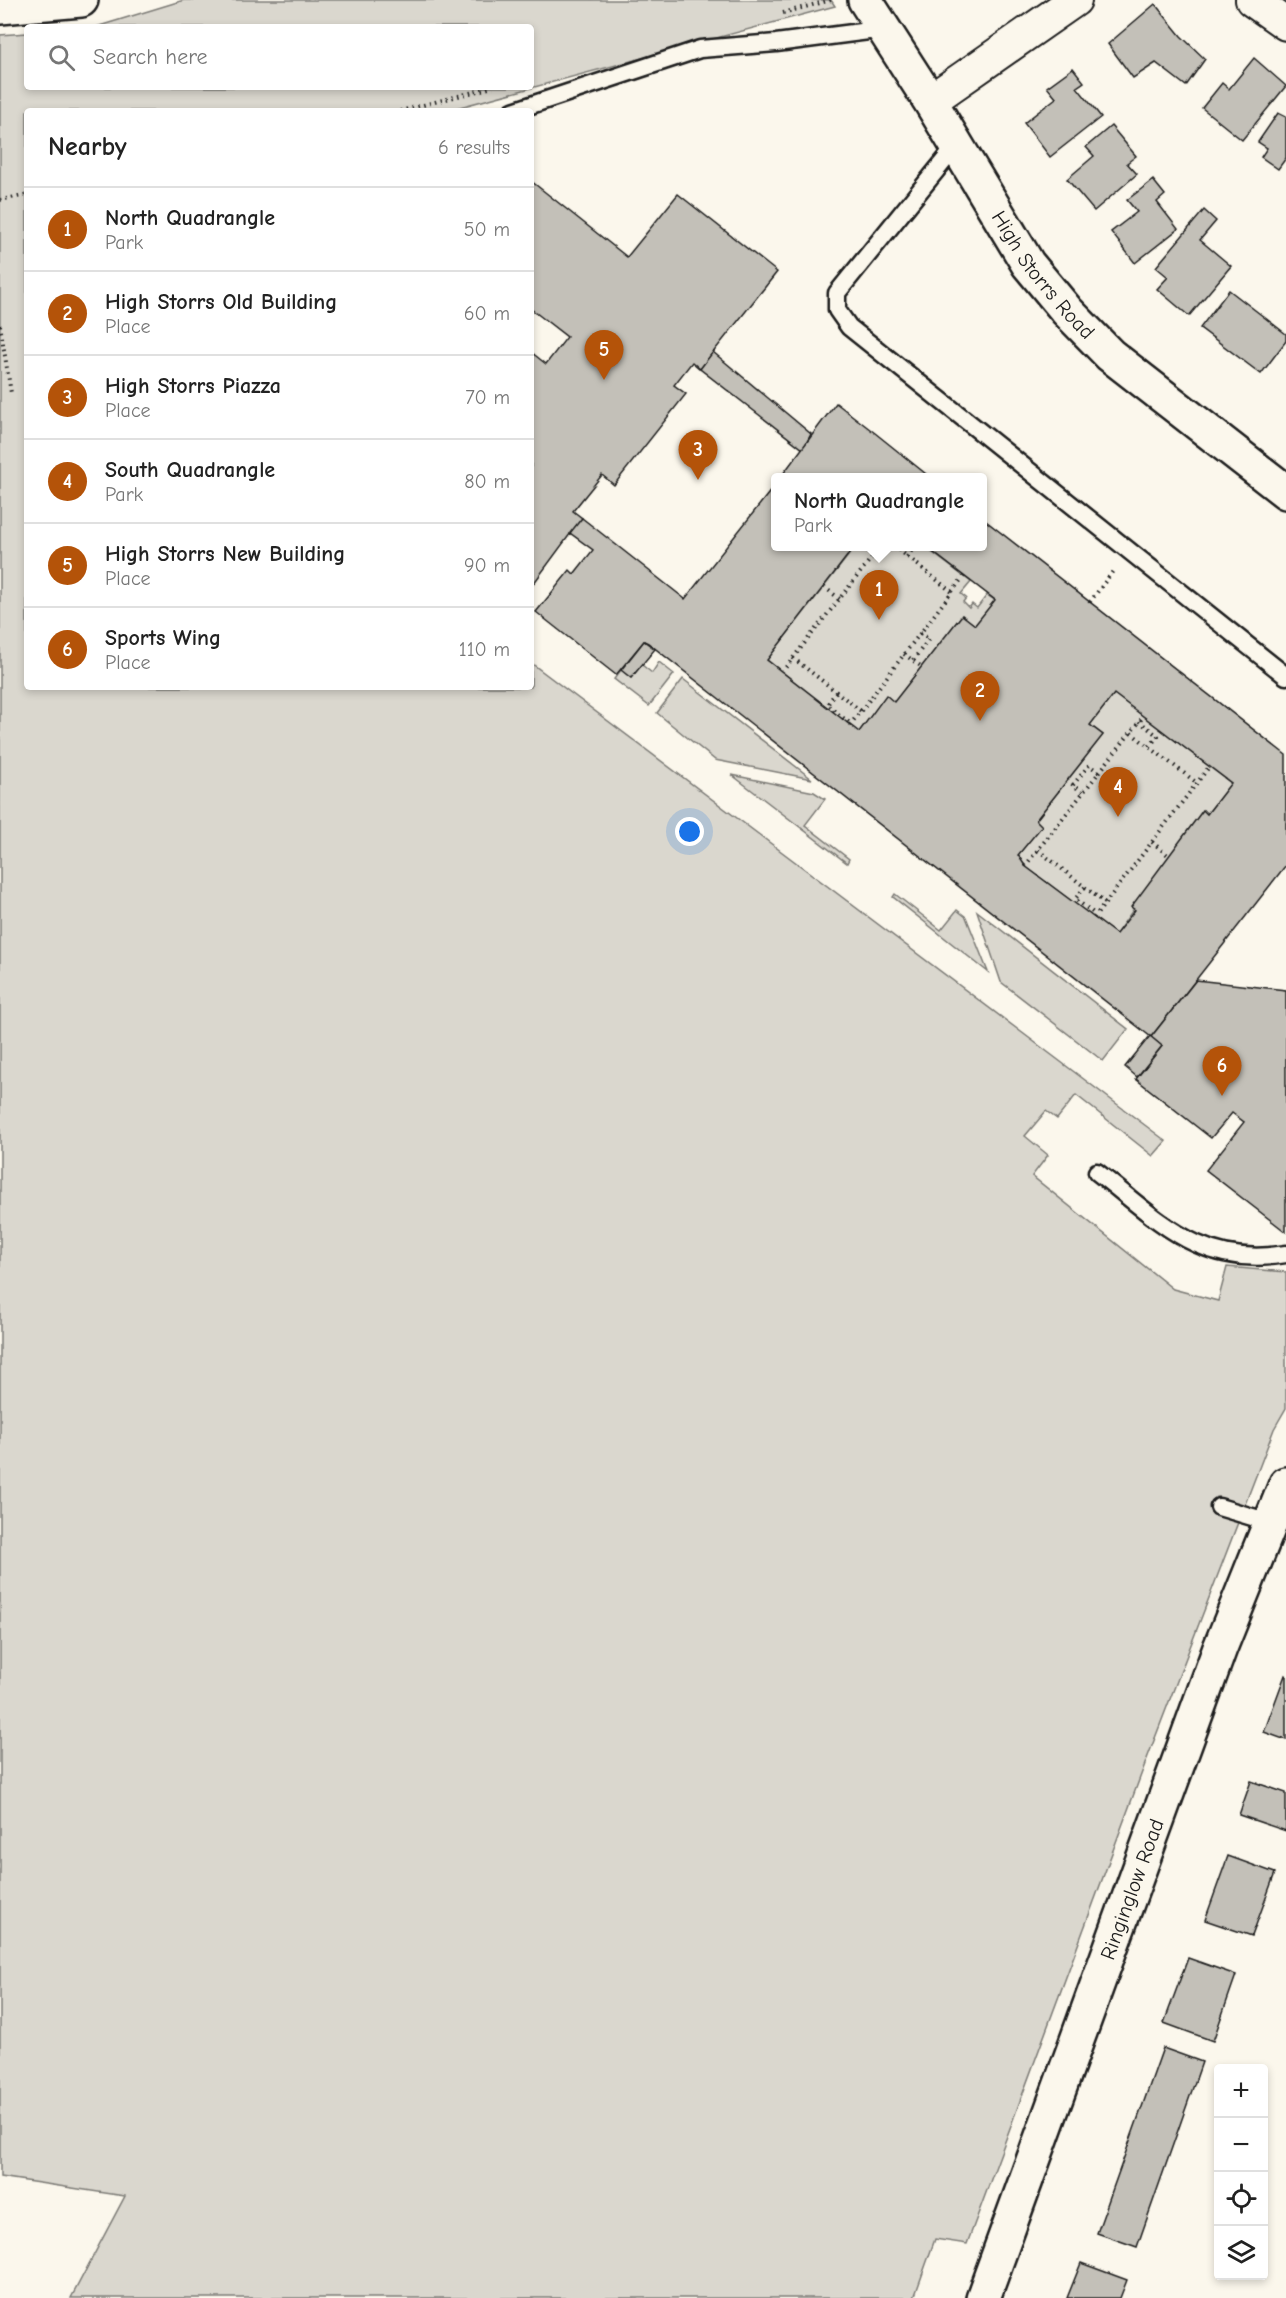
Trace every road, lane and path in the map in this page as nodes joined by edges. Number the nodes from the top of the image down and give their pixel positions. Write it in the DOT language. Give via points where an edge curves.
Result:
graph roads {
  1 [pos="81,0"];
  2 [pos="865,0"];
  3 [pos="1075,0"];
  4 [pos="1252,0"];
  5 [pos="0,7"];
  6 [pos="1286,24"];
  7 [pos="884,29"];
  8 [pos="481,90"];
  9 [pos="930,101"];
  10 [pos="412,108"];
  11 [pos="522,108"];
  12 [pos="956,146"];
  13 [pos="24,196"];
  14 [pos="0,200"];
  15 [pos="0,325"];
  16 [pos="11,393"];
  17 [pos="1286,492"];
  18 [pos="877,551"];
  19 [pos="900,551"];
  20 [pos="911,551"];
  21 [pos="1129,551"];
  22 [pos="907,557"];
  23 [pos="964,576"];
  24 [pos="824,587"];
  25 [pos="952,592"];
  26 [pos="840,599"];
  27 [pos="1090,602"];
  28 [pos="921,633"];
  29 [pos="904,654"];
  30 [pos="792,658"];
  31 [pos="913,660"];
  32 [pos="922,666"];
  33 [pos="782,672"];
  34 [pos="1286,676"];
  35 [pos="836,693"];
  36 [pos="861,711"];
  37 [pos="1143,717"];
  38 [pos="1139,722"];
  39 [pos="1131,733"];
  40 [pos="1149,747"];
  41 [pos="1209,767"];
  42 [pos="1099,772"];
  43 [pos="1067,780"];
  44 [pos="1197,783"];
  45 [pos="1073,785"];
  46 [pos="1083,793"];
  47 [pos="1152,842"];
  48 [pos="1038,850"];
  49 [pos="1169,856"];
  50 [pos="1025,866"];
  51 [pos="1085,887"];
  52 [pos="1105,903"];
  53 [pos="1096,1172"];
  54 [pos="1286,1254"];
  55 [pos="1286,1484"];
  56 [pos="1219,1507"];
  57 [pos="1269,1522"];
  58 [pos="983,2298"];
  1 -- 5 [label="street"];
  2 -- 7 [label="street, High Storrs Road"];
  3 -- 9 [label="street"];
  4 -- 6 [label="street"];
  7 -- 9 [label="street, High Storrs Road"];
  7 -- 11 [label="lane" via="700,49"];
  8 -- 10 [label="path"];
  9 -- 12 [label="street, High Storrs Road"];
  12 -- 17 [label="street, High Storrs Road" via="1028,264 1067,311 1110,355"];
  12 -- 21 [label="lane" via="837,293 837,310 849,327"];
  13 -- 14 [label="path"];
  15 -- 16 [label="path"];
  18 -- 26 [label="path"];
  19 -- 22 [label="path"];
  20 -- 22 [label="path"];
  21 -- 27 [label="path"];
  21 -- 34 [label="lane"];
  22 -- 25 [label="path"];
  23 -- 25 [label="path"];
  24 -- 26 [label="path"];
  25 -- 28 [label="path"];
  26 -- 30 [label="path"];
  28 -- 29 [label="path"];
  28 -- 31 [label="path" via="929,639"];
  29 -- 31 [label="path"];
  29 -- 36 [label="path"];
  30 -- 33 [label="path"];
  30 -- 35 [label="path"];
  31 -- 32 [label="path"];
  35 -- 36 [label="path"];
  35 -- 36 [label="path" via="827,705 851,725"];
  37 -- 38 [label="path"];
  38 -- 39 [label="path"];
  38 -- 40 [label="path" via="1158,736"];
  39 -- 40 [label="path"];
  39 -- 42 [label="path"];
  40 -- 44 [label="path"];
  41 -- 44 [label="path"];
  42 -- 45 [label="path" via="1089,765"];
  42 -- 46 [label="path"];
  43 -- 45 [label="path"];
  44 -- 47 [label="path"];
  45 -- 46 [label="path"];
  46 -- 48 [label="path"];
  47 -- 49 [label="path"];
  47 -- 52 [label="path"];
  48 -- 50 [label="path"];
  48 -- 51 [label="path"];
  51 -- 52 [label="path"];
  51 -- 52 [label="path" via="1075,899 1095,916"];
  53 -- 54 [label="lane" via="1183,1239 1207,1250 1261,1258"];
  55 -- 57 [label="street, Ringinglow Road"];
  56 -- 57 [label="lane"];
  57 -- 58 [label="street, Ringinglow Road"];
}
